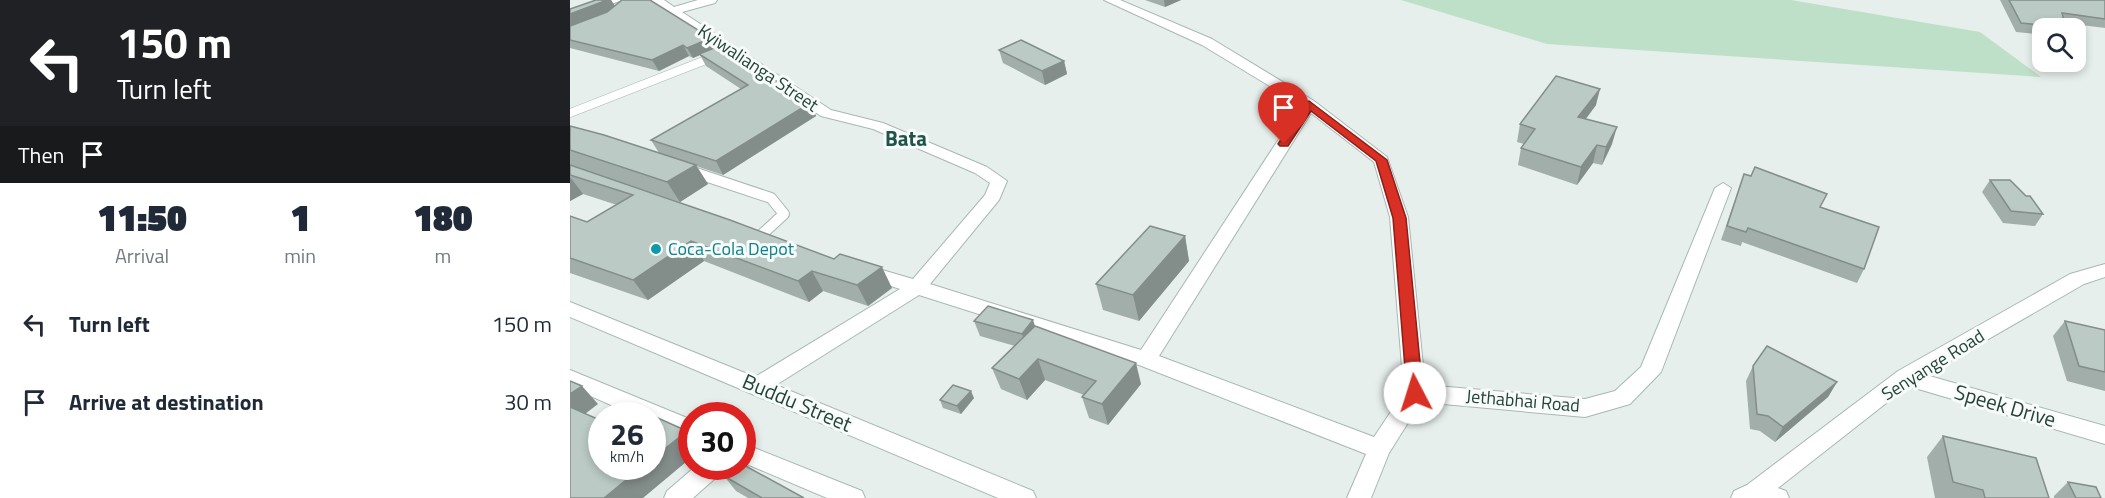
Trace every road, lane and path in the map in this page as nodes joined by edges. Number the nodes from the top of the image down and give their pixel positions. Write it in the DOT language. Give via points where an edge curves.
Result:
graph roads {
  1 [pos="597,0"];
  2 [pos="616,0"];
  3 [pos="656,0"];
  4 [pos="711,0"];
  5 [pos="1110,0"];
  6 [pos="570,9"];
  7 [pos="673,11"];
  8 [pos="570,16"];
  9 [pos="730,50"];
  10 [pos="1309,104"];
  11 [pos="570,113"];
  12 [pos="682,168"];
  13 [pos="1723,188"];
  14 [pos="738,230"];
  15 [pos="759,237"];
  16 [pos="782,244"];
  17 [pos="849,266"];
  18 [pos="2105,270"];
  19 [pos="917,287"];
  20 [pos="570,309"];
  21 [pos="1146,359"];
  22 [pos="1905,377"];
  23 [pos="570,378"];
  24 [pos="758,386"];
  25 [pos="1415,393"];
  26 [pos="678,424"];
  27 [pos="2105,435"];
  28 [pos="1379,449"];
  29 [pos="756,458"];
  30 [pos="697,480"];
  31 [pos="1758,496"];
  32 [pos="676,498"];
  33 [pos="853,498"];
  34 [pos="1024,498"];
  35 [pos="1359,498"];
  1 -- 6 [label="street"];
  2 -- 8 [label="street"];
  3 -- 7 [label="street, Kyiwalianga Street"];
  4 -- 7 [label="street"];
  5 -- 10 [label="street" via="1207,42"];
  7 -- 9 [label="street, Kyiwalianga Street"];
  9 -- 11 [label="lane"];
  9 -- 19 [label="street, Kyiwalianga Street" via="826,113 878,126 999,181 993,196"];
  10 -- 21 [label="street"];
  10 -- 25 [label="street" via="1381,160 1399,218"];
  12 -- 15 [label="lane" via="771,198 784,214"];
  13 -- 25 [label="street, Jethabhai Road" via="1650,372 1622,398 1585,408"];
  14 -- 15 [label="street"];
  15 -- 16 [label="street"];
  17 -- 19 [label="street"];
  18 -- 22 [label="street, Senyange Road" via="2078,279"];
  19 -- 21 [label="street"];
  19 -- 24 [label="street, Kyiwalianga Street"];
  20 -- 24 [label="street, Buddu Street"];
  21 -- 28 [label="street"];
  22 -- 27 [label="street, Speek Drive"];
  22 -- 31 [label="street, Senyange Road"];
  23 -- 26 [label="street"];
  24 -- 34 [label="street, Buddu Street"];
  25 -- 28 [label="street"];
  28 -- 35 [label="street"];
  29 -- 33 [label="street"];
  30 -- 32 [label="street"];
}
